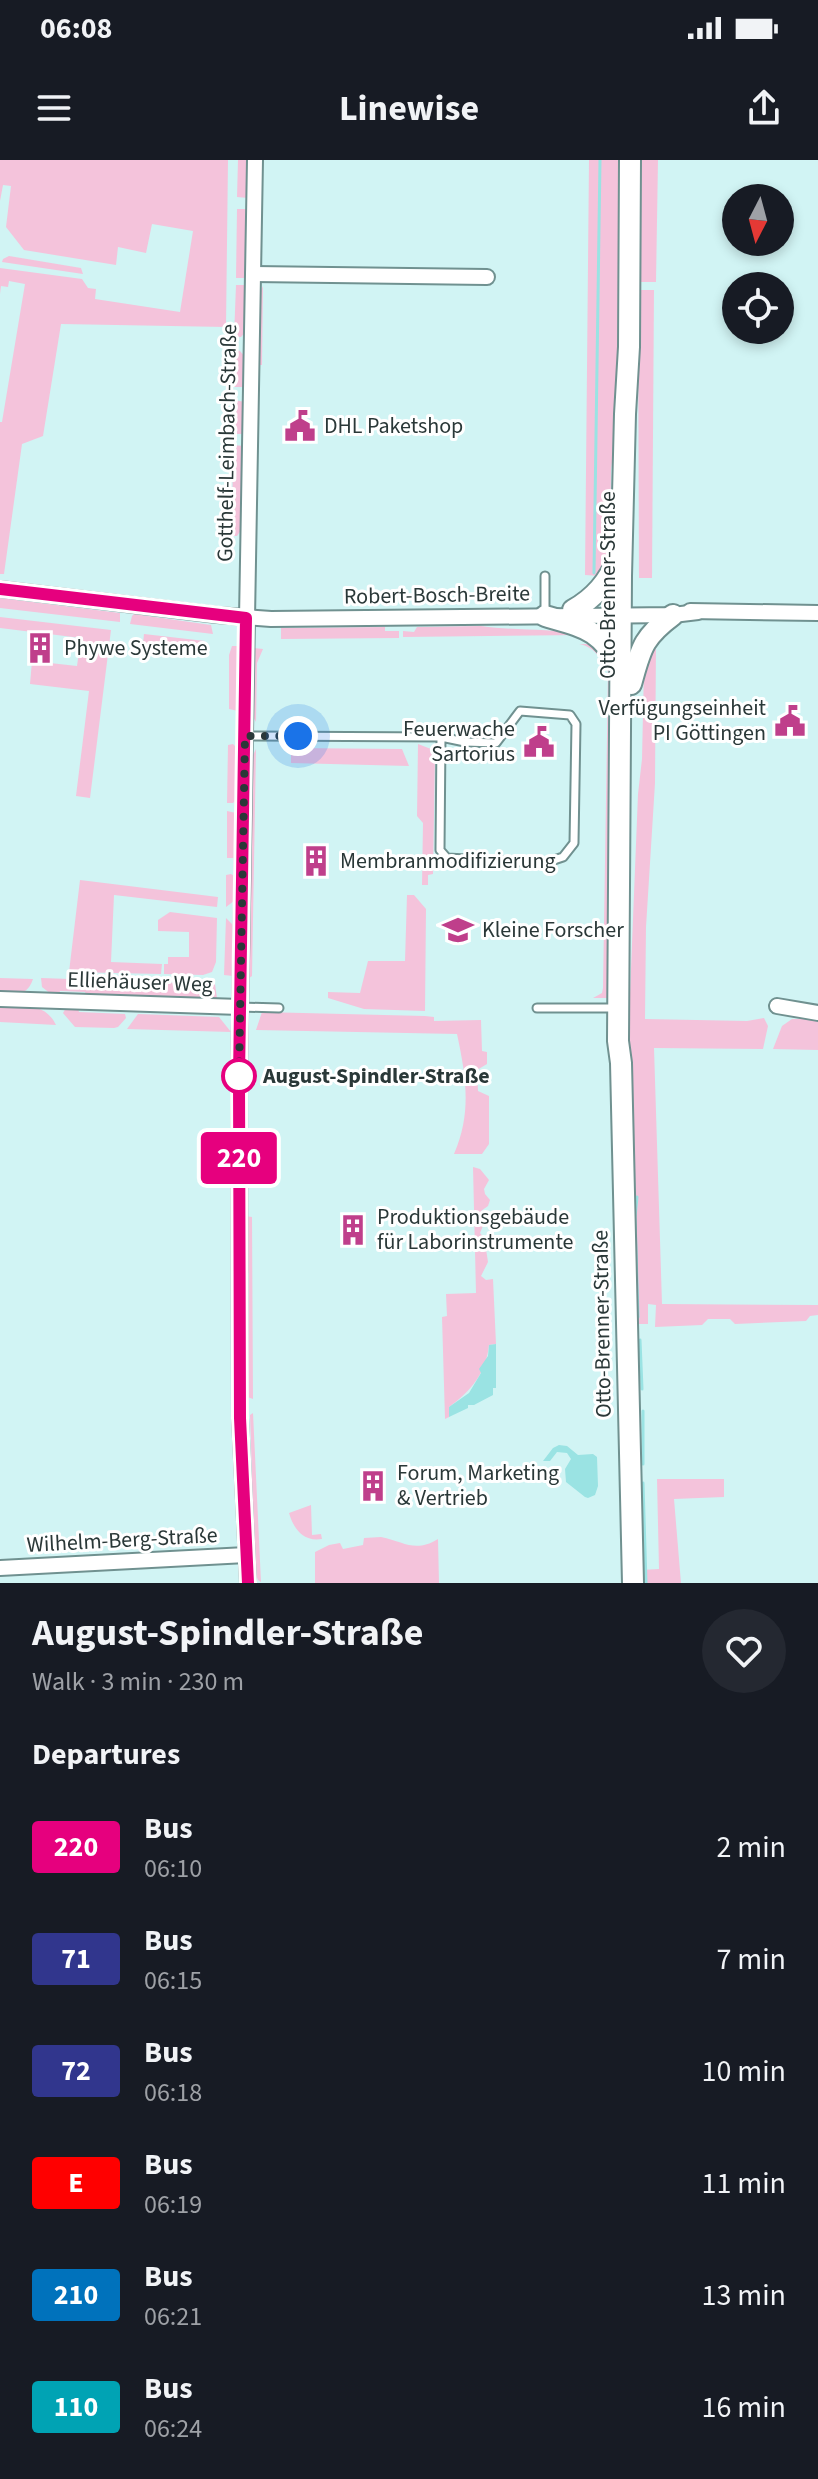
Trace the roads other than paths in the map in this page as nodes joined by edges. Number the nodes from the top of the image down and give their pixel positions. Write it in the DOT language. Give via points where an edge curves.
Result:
graph roads {
  1 [pos="255,160"];
  2 [pos="630,160"];
  3 [pos="253,274"];
  4 [pos="487,277"];
  5 [pos="629,347"];
  6 [pos="622,546"];
  7 [pos="545,576"];
  8 [pos="0,589"];
  9 [pos="573,610"];
  10 [pos="627,612"];
  11 [pos="698,612"];
  12 [pos="545,613"];
  13 [pos="818,613"];
  14 [pos="246,615"];
  15 [pos="673,615"];
  16 [pos="626,676"];
  17 [pos="245,736"];
  18 [pos="441,737"];
  19 [pos="0,999"];
  20 [pos="777,1006"];
  21 [pos="240,1007"];
  22 [pos="279,1008"];
  23 [pos="537,1008"];
  24 [pos="618,1008"];
  25 [pos="818,1013"];
  26 [pos="621,1063"];
  27 [pos="239,1159"];
  28 [pos="273,1166"];
  29 [pos="246,1555"];
  30 [pos="0,1568"];
  31 [pos="248,1583"];
  32 [pos="633,1583"];
  1 -- 3 [label="street, Gotthelf-Leimbach-Straße"];
  2 -- 5 [label="main road, Otto-Brenner-Straße"];
  3 -- 4 [label="street"];
  3 -- 14 [label="street, Gotthelf-Leimbach-Straße"];
  5 -- 6 [label="main road, Otto-Brenner-Straße"];
  5 -- 10 [label="main road, Otto-Brenner-Straße"];
  6 -- 9 [label="main road" via="603,586"];
  6 -- 10 [label="main road, Otto-Brenner-Straße"];
  7 -- 12 [label="lane"];
  8 -- 14 [label="street, Robert-Bosch-Breite"];
  9 -- 10 [label="street, Robert-Bosch-Breite"];
  9 -- 12 [label="street, Robert-Bosch-Breite"];
  10 -- 11 [label="street, Robert-Bosch-Breite"];
  10 -- 12 [label="street, Robert-Bosch-Breite"];
  10 -- 15 [label="street, Robert-Bosch-Breite"];
  10 -- 16 [label="main road, Otto-Brenner-Straße"];
  11 -- 13 [label="street, Robert-Bosch-Breite"];
  11 -- 15 [label="street, Robert-Bosch-Breite"];
  12 -- 14 [label="street, Robert-Bosch-Breite"];
  12 -- 16 [label="main road" via="600,637"];
  14 -- 17 [label="street"];
  15 -- 16 [label="main road" via="651,632"];
  16 -- 24 [label="main road, Otto-Brenner-Straße"];
  16 -- 26 [label="main road, Otto-Brenner-Straße"];
  17 -- 18 [label="lane"];
  17 -- 21 [label="street"];
  18 -- 18 [label="lane" via="496,743 520,711 573,716 574,843 563,857 545,863 447,858 440,850"];
  19 -- 21 [label="street, Elliehäuser Weg"];
  20 -- 25 [label="street"];
  21 -- 22 [label="lane, Elliehäuser Weg"];
  21 -- 27 [label="street"];
  23 -- 24 [label="lane"];
  24 -- 26 [label="main road, Otto-Brenner-Straße"];
  26 -- 32 [label="main road, Otto-Brenner-Straße"];
  27 -- 28 [label="lane" via="261,1159"];
  27 -- 29 [label="street"];
  29 -- 30 [label="street, Wilhelm-Berg-Straße"];
  29 -- 31 [label="street"];
}
